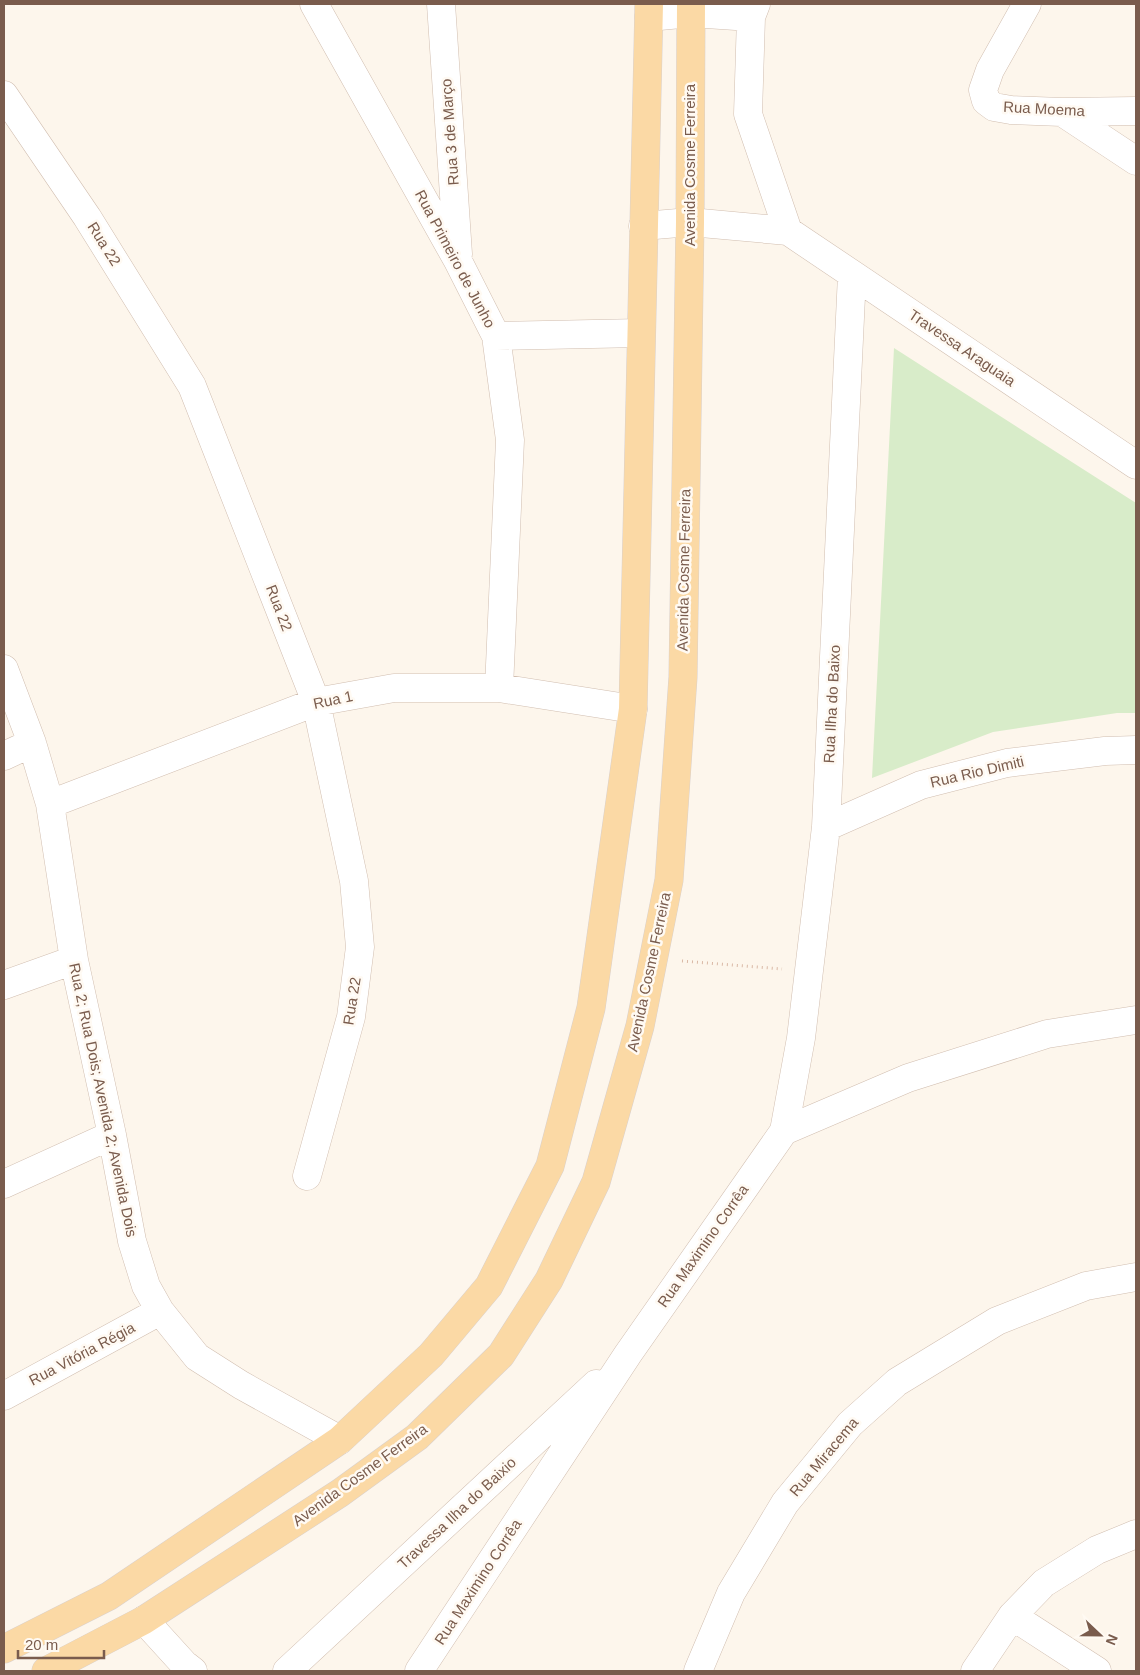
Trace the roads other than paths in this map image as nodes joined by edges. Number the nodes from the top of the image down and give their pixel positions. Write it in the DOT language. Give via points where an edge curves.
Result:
graph roads {
  1 [pos="314,4"];
  2 [pos="441,4"];
  3 [pos="1027,4"];
  4 [pos="691,8"];
  5 [pos="649,10"];
  6 [pos="754,10"];
  7 [pos="4,95"];
  8 [pos="1136,111"];
  9 [pos="1062,112"];
  10 [pos="1136,161"];
  11 [pos="690,222"];
  12 [pos="643,226"];
  13 [pos="788,231"];
  14 [pos="458,261"];
  15 [pos="852,275"];
  16 [pos="641,333"];
  17 [pos="496,336"];
  18 [pos="1136,465"];
  19 [pos="4,669"];
  20 [pos="498,688"];
  21 [pos="316,702"];
  22 [pos="633,709"];
  23 [pos="32,743"];
  24 [pos="1136,750"];
  25 [pos="4,756"];
  26 [pos="50,804"];
  27 [pos="826,826"];
  28 [pos="74,960"];
  29 [pos="4,985"];
  30 [pos="1136,1020"];
  31 [pos="784,1131"];
  32 [pos="112,1135"];
  33 [pos="307,1176"];
  34 [pos="4,1184"];
  35 [pos="1136,1277"];
  36 [pos="160,1311"];
  37 [pos="628,1354"];
  38 [pos="4,1396"];
  39 [pos="340,1440"];
  40 [pos="1136,1534"];
  41 [pos="1012,1616"];
  42 [pos="144,1620"];
  43 [pos="4,1649"];
  44 [pos="185,1669"];
  45 [pos="46,1671"];
  46 [pos="286,1671"];
  47 [pos="419,1671"];
  48 [pos="698,1671"];
  49 [pos="975,1671"];
  50 [pos="1097,1671"];
  1 -- 14 [label="street, Rua Primeiro de Junho"];
  2 -- 14 [label="street, Rua 3 de Março"];
  3 -- 9 [label="street, Rua Moema" via="990,70 983,90 986,101 994,107 1010,110"];
  4 -- 5 [label="street"];
  4 -- 6 [label="street"];
  4 -- 11 [label="main road, Avenida Cosme Ferreira"];
  5 -- 12 [label="main road"];
  6 -- 13 [label="street" via="748,114"];
  7 -- 21 [label="street, Rua 22" via="87,217 192,386"];
  8 -- 9 [label="street, Rua Moema"];
  9 -- 10 [label="street"];
  11 -- 12 [label="street"];
  11 -- 13 [label="street"];
  11 -- 42 [label="main road, Avenida Cosme Ferreira" via="682,677 668,880 640,1026 596,1182 550,1280 501,1355 417,1437 340,1493"];
  12 -- 16 [label="main road"];
  13 -- 15 [label="street, Travessa Araguaia"];
  14 -- 17 [label="street, Rua Primeiro de Junho"];
  15 -- 18 [label="street, Travessa Araguaia"];
  15 -- 27 [label="street, Rua Ilha do Baixo"];
  16 -- 17 [label="street"];
  16 -- 22 [label="main road"];
  17 -- 20 [label="street, Rua Primeiro de Junho" via="510,440"];
  19 -- 23 [label="street, Rua 2; Rua Dois; Avenida 2; Avenida Dois"];
  20 -- 21 [label="street, Rua 1" via="394,688"];
  20 -- 22 [label="street, Rua 1"];
  21 -- 26 [label="street, Rua 1"];
  21 -- 33 [label="street, Rua 22" via="354,881 360,947 351,1017"];
  22 -- 39 [label="main road" via="591,1008 550,1166 489,1286 431,1355"];
  23 -- 25 [label="street"];
  23 -- 26 [label="street, Rua 2; Rua Dois; Avenida 2; Avenida Dois"];
  24 -- 27 [label="street, Rua Rio Dimiti" via="1007,763 921,785"];
  26 -- 28 [label="street, Rua 2; Rua Dois; Avenida 2; Avenida Dois"];
  27 -- 31 [label="street, Rua Ilha do Baixo" via="801,1038"];
  28 -- 29 [label="street"];
  28 -- 32 [label="street, Rua 2; Rua Dois; Avenida 2; Avenida Dois"];
  30 -- 31 [label="street" via="1047,1034 945,1066 908,1078"];
  31 -- 37 [label="street, Rua Maximino Corrêa"];
  32 -- 34 [label="street"];
  32 -- 36 [label="street, Rua 2; Rua Dois; Avenida 2; Avenida Dois" via="132,1241 146,1286"];
  35 -- 48 [label="street, Rua Miracema" via="1086,1286 997,1321 897,1382 856,1418 785,1503 731,1593"];
  36 -- 38 [label="street, Rua Vitória Régia"];
  36 -- 39 [label="street, Rua 2; Rua Dois; Avenida 2; Avenida Dois" via="197,1357"];
  37 -- 46 [label="street, Travessa Ilha do Baixio"];
  37 -- 47 [label="street, Rua Maximino Corrêa"];
  39 -- 43 [label="main road" via="109,1596"];
  40 -- 41 [label="street" via="1097,1550 1044,1583"];
  41 -- 49 [label="street"];
  41 -- 50 [label="street"];
  42 -- 44 [label="street"];
  42 -- 45 [label="main road, Avenida Cosme Ferreira"];
}
